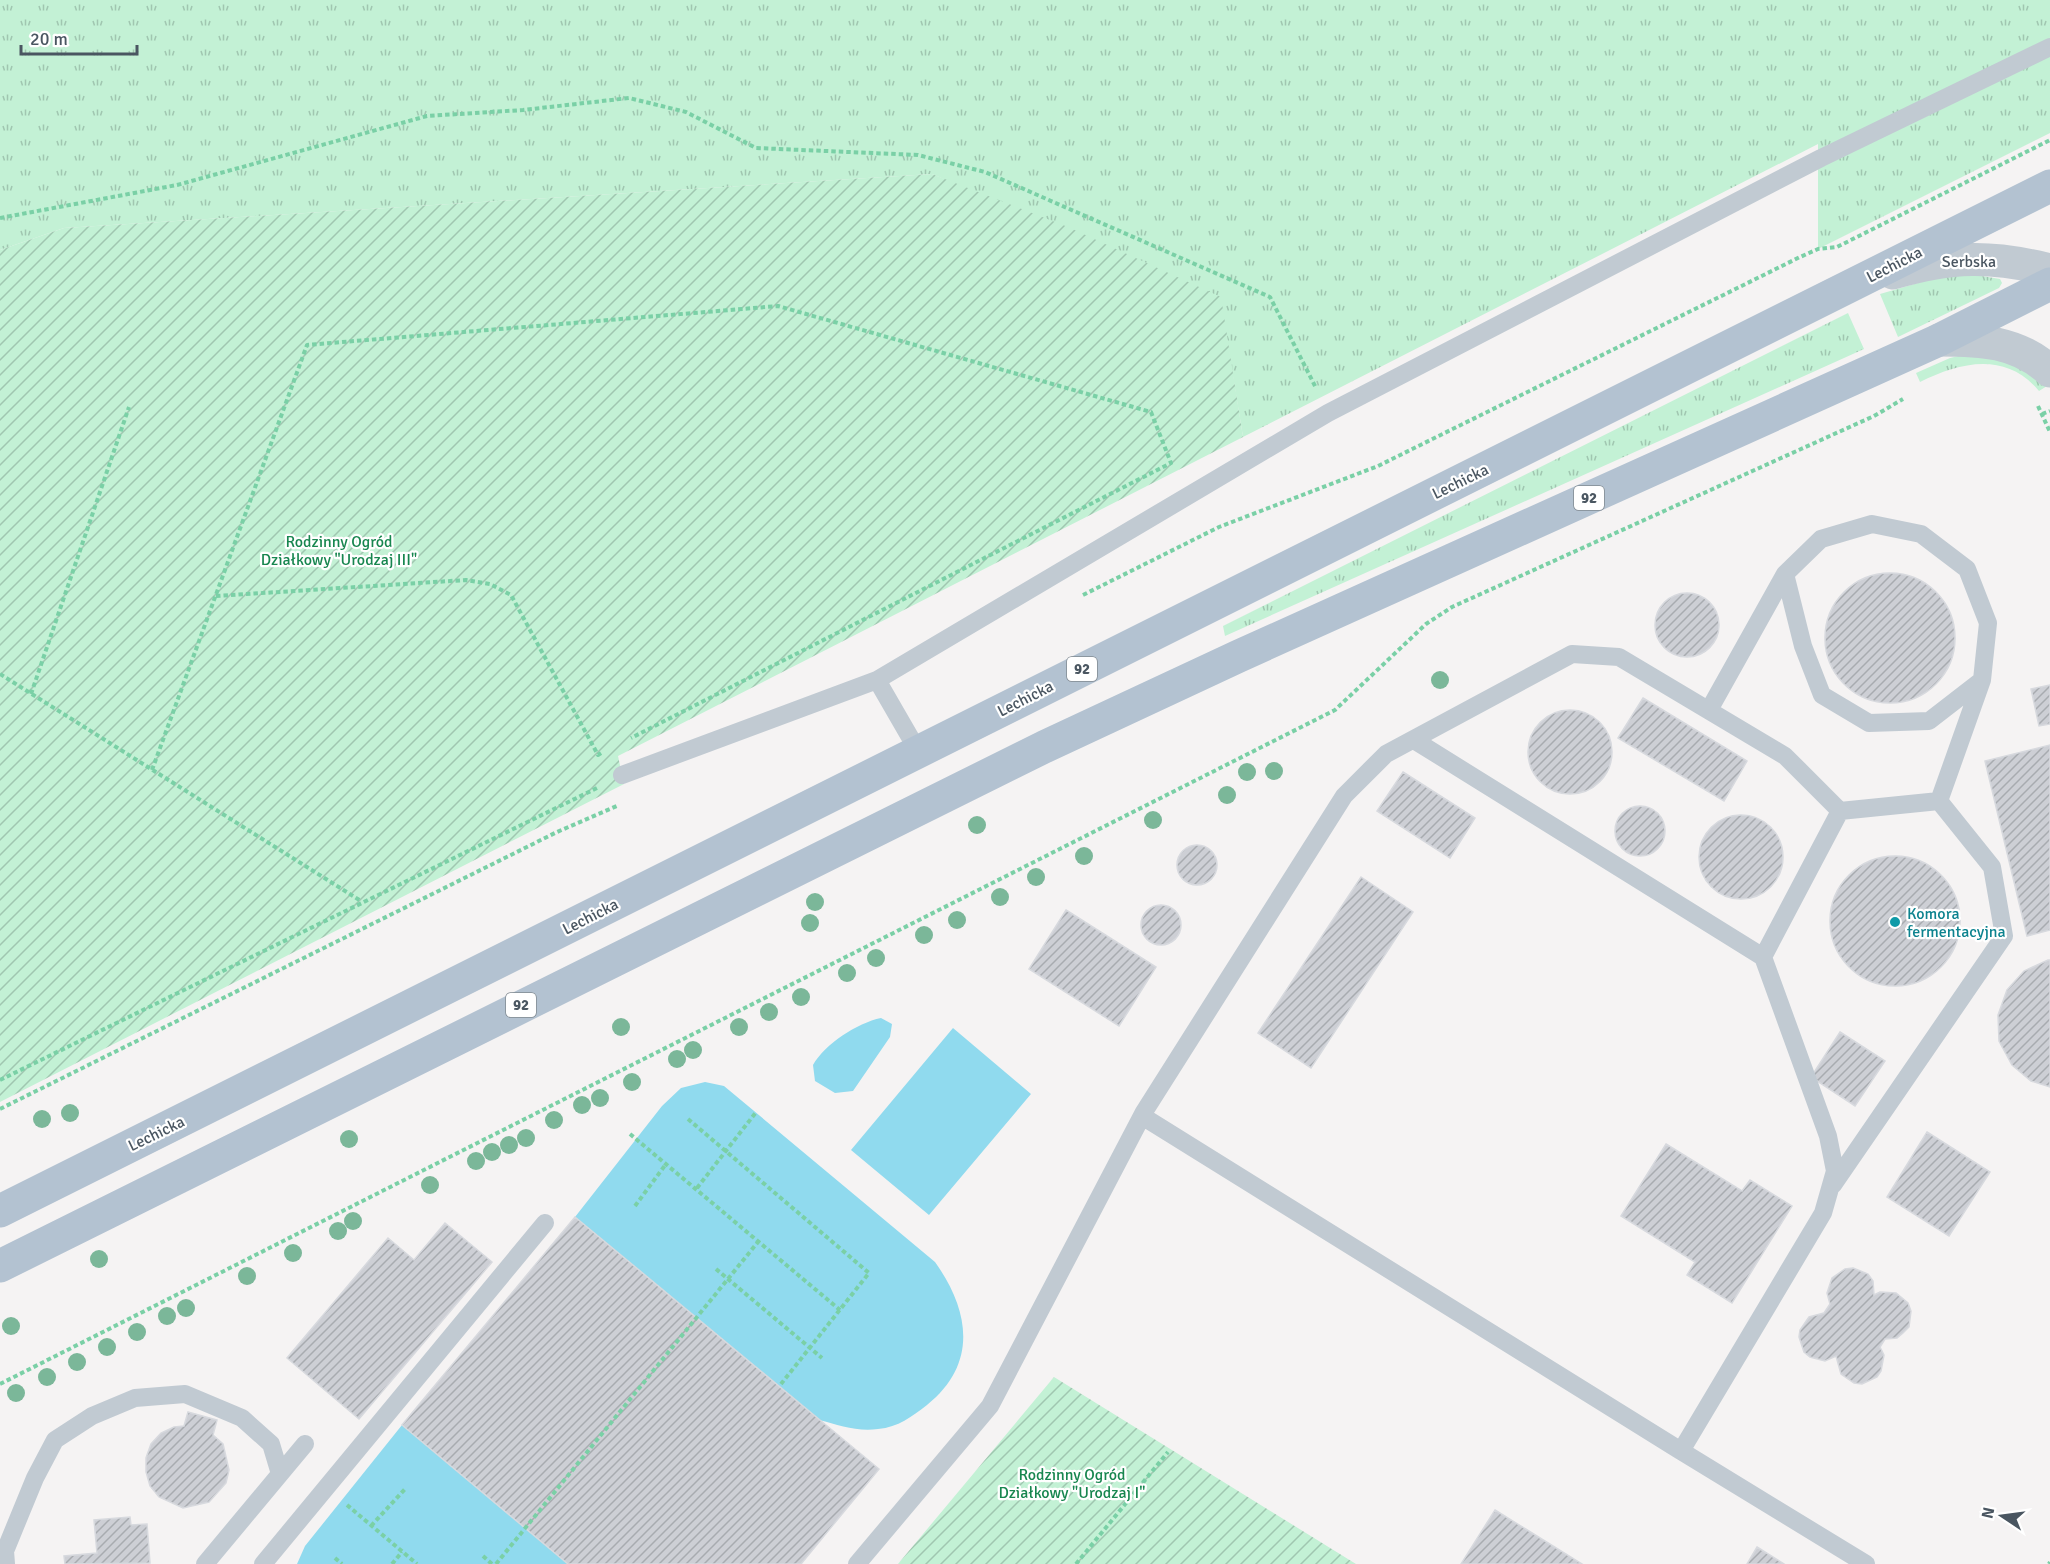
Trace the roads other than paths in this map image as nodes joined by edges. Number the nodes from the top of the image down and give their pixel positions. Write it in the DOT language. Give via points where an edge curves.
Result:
graph roads {
  1 [pos="2050,47"];
  2 [pos="2050,186"];
  3 [pos="2050,270"];
  4 [pos="1854,284"];
  5 [pos="2050,284"];
  6 [pos="1939,340"];
  7 [pos="2050,371"];
  8 [pos="1785,574"];
  9 [pos="877,680"];
  10 [pos="1982,680"];
  11 [pos="1709,710"];
  12 [pos="1414,740"];
  13 [pos="918,751"];
  14 [pos="622,776"];
  15 [pos="1939,801"];
  16 [pos="1840,812"];
  17 [pos="1762,957"];
  18 [pos="1142,1116"];
  19 [pos="1829,1192"];
  20 [pos="0,1211"];
  21 [pos="545,1223"];
  22 [pos="0,1266"];
  23 [pos="305,1444"];
  24 [pos="1681,1451"];
  25 [pos="280,1474"];
  26 [pos="6,1564"];
  27 [pos="205,1564"];
  28 [pos="263,1564"];
  29 [pos="857,1564"];
  30 [pos="1866,1564"];
  1 -- 9 [label="lane" via="1821,158 1328,413"];
  2 -- 4 [label="main road, Lechicka / 92"];
  3 -- 4 [label="street, Serbska" via="1955,258"];
  4 -- 13 [label="main road, Lechicka / 92"];
  5 -- 6 [label="main road, 92"];
  6 -- 7 [label="street" via="1987,340 2020,351"];
  6 -- 22 [label="main road, 92" via="1044,747"];
  8 -- 10 [label="lane" via="1803,646 1822,695 1869,723 1929,721"];
  8 -- 10 [label="lane" via="1821,539 1872,524 1921,534 1967,569 1988,623"];
  8 -- 11 [label="lane"];
  9 -- 13 [label="lane"];
  9 -- 14 [label="lane"];
  10 -- 15 [label="lane"];
  11 -- 12 [label="lane" via="1619,657 1572,654"];
  11 -- 16 [label="lane" via="1785,756"];
  12 -- 17 [label="lane"];
  12 -- 18 [label="lane" via="1386,754 1344,796"];
  13 -- 20 [label="main road, Lechicka / 92"];
  15 -- 16 [label="lane"];
  15 -- 19 [label="lane" via="1992,867 2004,936"];
  16 -- 17 [label="lane"];
  17 -- 19 [label="lane" via="1828,1136 1835,1171"];
  18 -- 24 [label="lane"];
  18 -- 29 [label="lane" via="990,1406"];
  19 -- 24 [label="lane" via="1823,1213"];
  21 -- 28 [label="lane"];
  23 -- 25 [label="lane"];
  24 -- 30 [label="lane"];
  25 -- 26 [label="lane" via="271,1444 242,1418 185,1394 135,1398 92,1416 55,1440 5,1551"];
  25 -- 27 [label="lane"];
}
